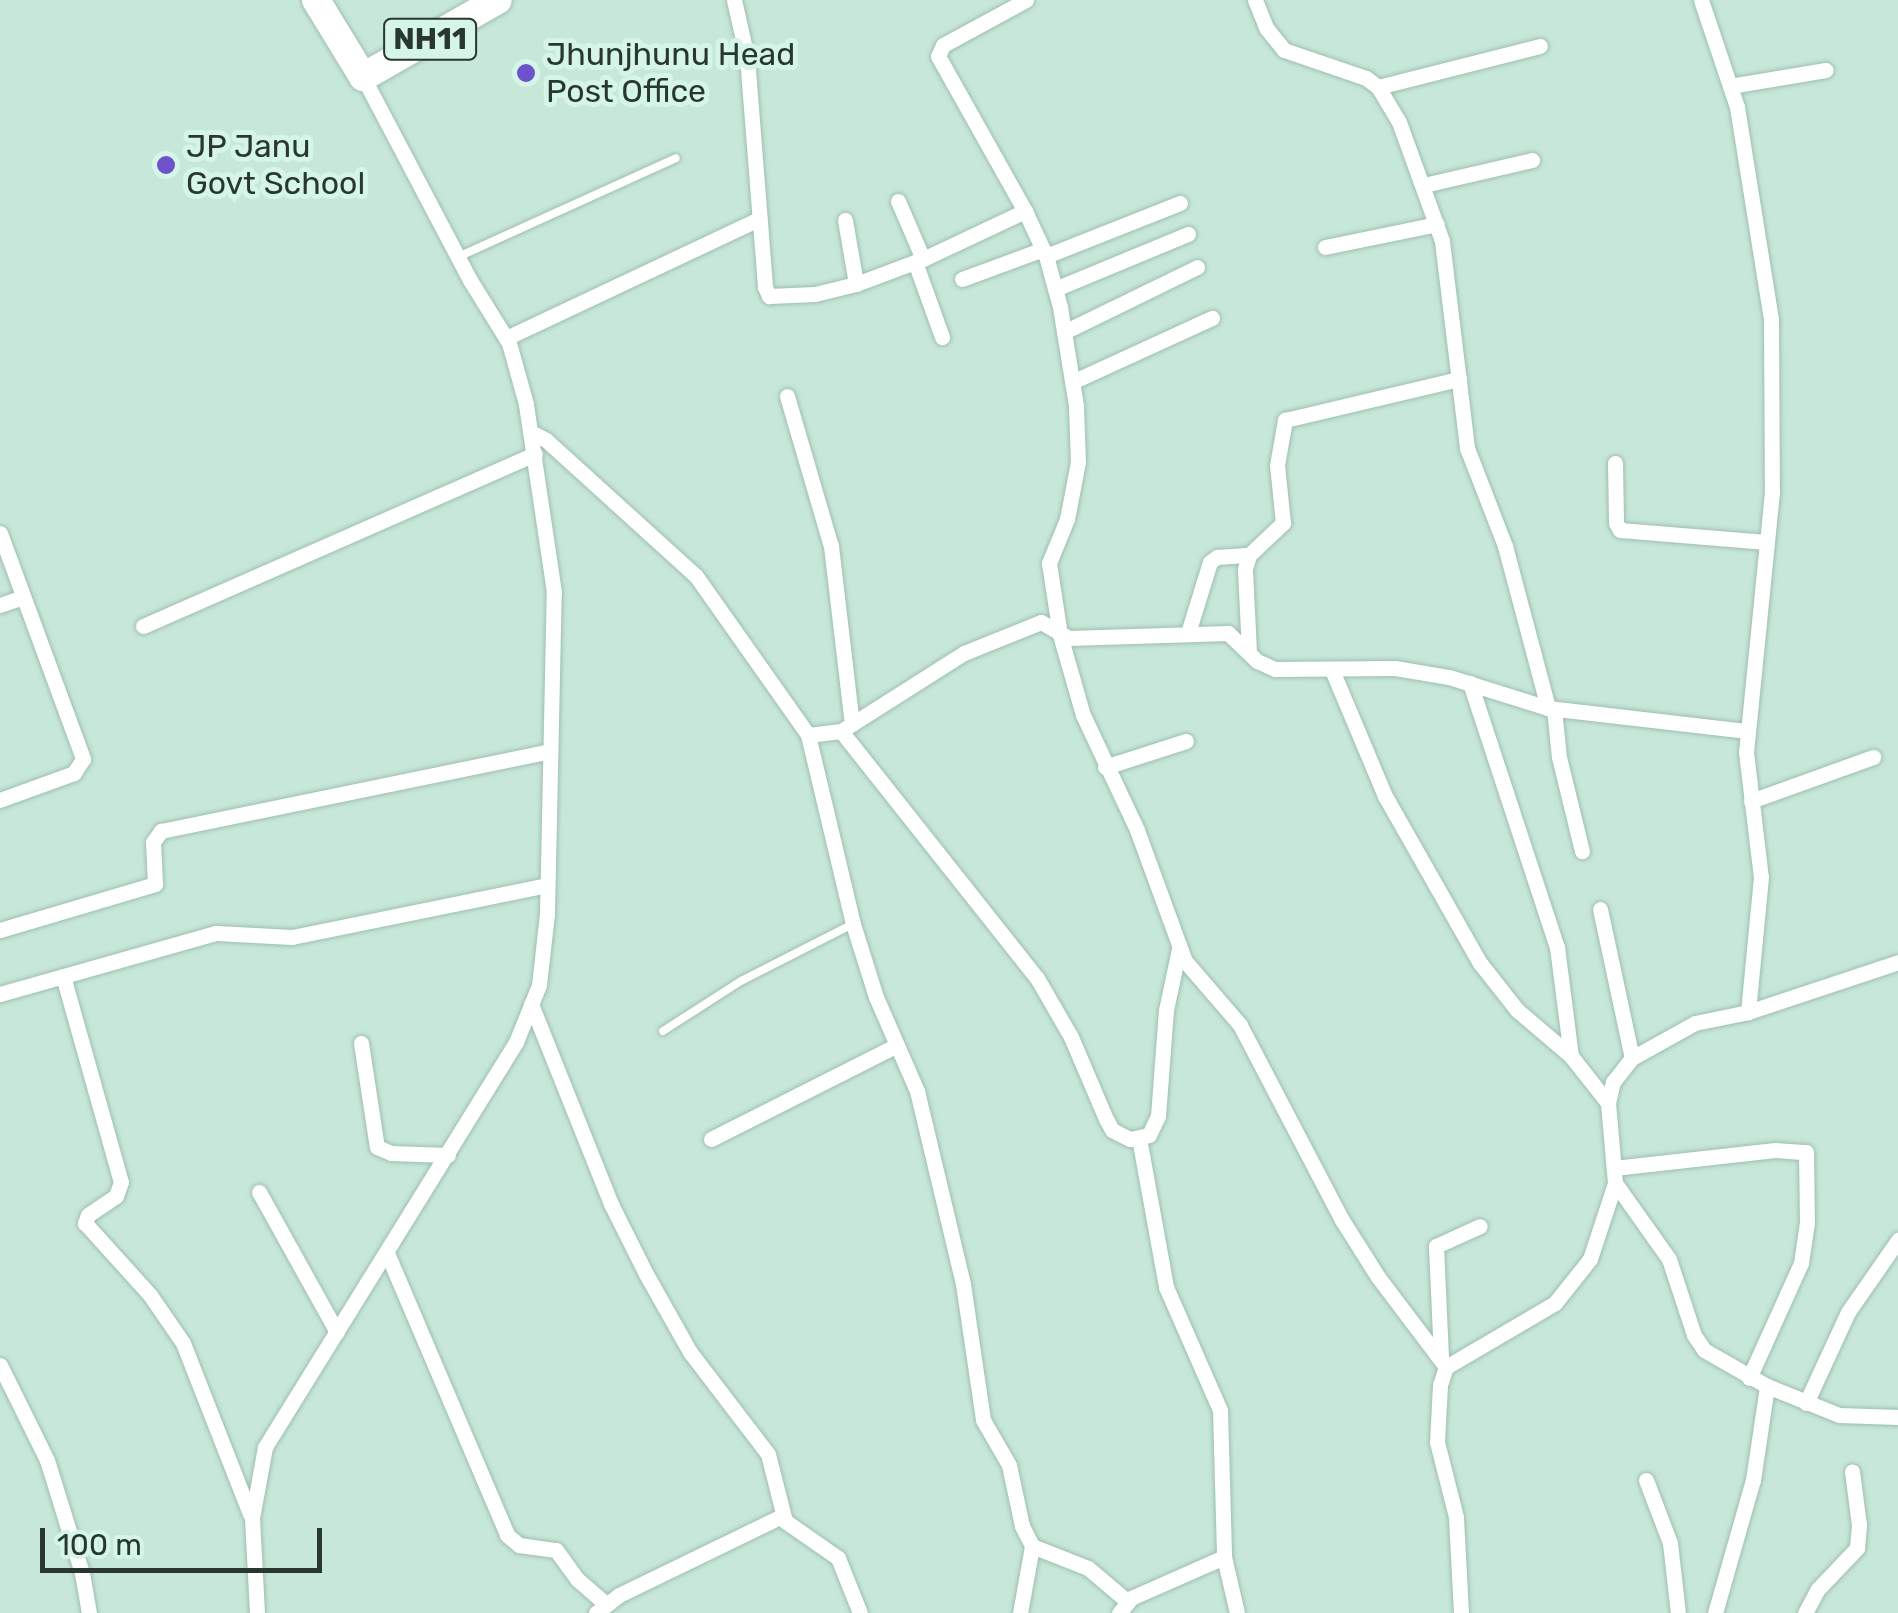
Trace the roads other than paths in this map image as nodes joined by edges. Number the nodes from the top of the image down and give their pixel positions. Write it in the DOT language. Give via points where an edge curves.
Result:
graph roads {
  1 [pos="316,0"];
  2 [pos="459,0"];
  3 [pos="498,0"];
  4 [pos="734,0"];
  5 [pos="1026,0"];
  6 [pos="1700,0"];
  7 [pos="1261,1"];
  8 [pos="1540,46"];
  9 [pos="358,70"];
  10 [pos="1826,70"];
  11 [pos="1730,86"];
  12 [pos="1378,87"];
  13 [pos="676,158"];
  14 [pos="1532,160"];
  15 [pos="1424,185"];
  16 [pos="898,201"];
  17 [pos="1180,202"];
  18 [pos="1025,210"];
  19 [pos="760,218"];
  20 [pos="845,220"];
  21 [pos="1437,224"];
  22 [pos="1188,234"];
  23 [pos="1325,248"];
  24 [pos="1045,253"];
  25 [pos="458,257"];
  26 [pos="919,261"];
  27 [pos="1197,267"];
  28 [pos="962,279"];
  29 [pos="856,284"];
  30 [pos="1056,289"];
  31 [pos="1212,318"];
  32 [pos="1064,332"];
  33 [pos="942,336"];
  34 [pos="506,338"];
  35 [pos="1459,380"];
  36 [pos="1072,382"];
  37 [pos="787,396"];
  38 [pos="531,432"];
  39 [pos="535,454"];
  40 [pos="1616,463"];
  41 [pos="0,533"];
  42 [pos="1767,542"];
  43 [pos="1249,556"];
  44 [pos="23,597"];
  45 [pos="0,604"];
  46 [pos="143,626"];
  47 [pos="1188,633"];
  48 [pos="1060,635"];
  49 [pos="1249,652"];
  50 [pos="1332,670"];
  51 [pos="1470,684"];
  52 [pos="1551,709"];
  53 [pos="846,728"];
  54 [pos="1748,730"];
  55 [pos="808,735"];
  56 [pos="1186,741"];
  57 [pos="550,751"];
  58 [pos="1873,757"];
  59 [pos="1105,767"];
  60 [pos="0,800"];
  61 [pos="1751,801"];
  62 [pos="1582,851"];
  63 [pos="547,885"];
  64 [pos="1600,910"];
  65 [pos="853,924"];
  66 [pos="0,930"];
  67 [pos="1179,949"];
  68 [pos="1898,962"];
  69 [pos="63,976"];
  70 [pos="0,994"];
  71 [pos="531,1004"];
  72 [pos="1748,1012"];
  73 [pos="663,1031"];
  74 [pos="361,1043"];
  75 [pos="896,1045"];
  76 [pos="1571,1056"];
  77 [pos="1632,1058"];
  78 [pos="1608,1103"];
  79 [pos="1139,1138"];
  80 [pos="711,1139"];
  81 [pos="448,1155"];
  82 [pos="1614,1176"];
  83 [pos="259,1192"];
  84 [pos="1480,1226"];
  85 [pos="1898,1240"];
  86 [pos="387,1253"];
  87 [pos="337,1332"];
  88 [pos="1444,1364"];
  89 [pos="0,1366"];
  90 [pos="1749,1378"];
  91 [pos="1767,1386"];
  92 [pos="1806,1403"];
  93 [pos="1898,1418"];
  94 [pos="1852,1471"];
  95 [pos="1646,1480"];
  96 [pos="782,1516"];
  97 [pos="252,1518"];
  98 [pos="1032,1546"];
  99 [pos="1224,1557"];
  100 [pos="1123,1607"];
  101 [pos="600,1608"];
  102 [pos="89,1613"];
  103 [pos="256,1613"];
  104 [pos="860,1613"];
  105 [pos="1020,1613"];
  106 [pos="1238,1613"];
  107 [pos="1460,1613"];
  108 [pos="1678,1613"];
  109 [pos="1715,1613"];
  110 [pos="1805,1613"];
  1 -- 9 [label="highway, NH11"];
  2 -- 9 [label="highway, NH11"];
  3 -- 9 [label="highway, NH11"];
  4 -- 19 [label="street" via="747,58"];
  5 -- 18 [label="street" via="938,53"];
  6 -- 11 [label="street"];
  7 -- 12 [label="street" via="1275,42 1292,56 1347,69"];
  8 -- 12 [label="street"];
  9 -- 25 [label="street"];
  10 -- 11 [label="street"];
  11 -- 42 [label="street" via="1750,169 1770,319"];
  12 -- 15 [label="street"];
  13 -- 25 [label="lane"];
  14 -- 15 [label="street"];
  15 -- 21 [label="street"];
  16 -- 26 [label="street"];
  17 -- 24 [label="street"];
  18 -- 24 [label="street"];
  18 -- 26 [label="street"];
  19 -- 29 [label="street" via="769,296"];
  19 -- 34 [label="street"];
  20 -- 29 [label="street"];
  21 -- 23 [label="street"];
  21 -- 35 [label="street"];
  22 -- 30 [label="street"];
  24 -- 28 [label="street"];
  24 -- 30 [label="street"];
  25 -- 34 [label="street"];
  26 -- 29 [label="street"];
  26 -- 33 [label="street"];
  27 -- 32 [label="street"];
  30 -- 32 [label="street"];
  31 -- 36 [label="street"];
  32 -- 36 [label="street"];
  34 -- 38 [label="street"];
  35 -- 43 [label="street" via="1285,420 1277,465 1283,522"];
  35 -- 52 [label="street" via="1467,448 1505,546"];
  36 -- 48 [label="street" via="1078,462 1067,519 1049,563"];
  37 -- 53 [label="street" via="831,546"];
  38 -- 39 [label="street"];
  38 -- 55 [label="street" via="696,576"];
  39 -- 46 [label="street"];
  39 -- 57 [label="street" via="554,592"];
  40 -- 42 [label="street" via="1620,530"];
  41 -- 44 [label="street"];
  42 -- 54 [label="street"];
  43 -- 47 [label="street" via="1210,562"];
  43 -- 49 [label="street"];
  44 -- 45 [label="street"];
  44 -- 60 [label="street" via="84,758 74,773"];
  47 -- 48 [label="street"];
  47 -- 49 [label="street" via="1228,633"];
  48 -- 53 [label="street" via="1040,622 985,642"];
  48 -- 59 [label="street"];
  49 -- 50 [label="street" via="1275,669"];
  50 -- 51 [label="street" via="1395,668"];
  50 -- 76 [label="street" via="1385,796 1464,937 1517,1010"];
  51 -- 52 [label="street"];
  51 -- 76 [label="street" via="1545,903"];
  52 -- 54 [label="street"];
  52 -- 62 [label="street"];
  53 -- 55 [label="street"];
  53 -- 79 [label="street" via="1050,997 1112,1130"];
  54 -- 61 [label="street"];
  55 -- 65 [label="street"];
  56 -- 59 [label="street"];
  57 -- 63 [label="street"];
  57 -- 66 [label="street" via="161,831 152,842 154,884"];
  58 -- 61 [label="street"];
  59 -- 67 [label="street" via="1137,830"];
  61 -- 72 [label="street" via="1761,876"];
  63 -- 69 [label="street" via="292,936 216,933"];
  63 -- 71 [label="street"];
  64 -- 77 [label="street"];
  65 -- 73 [label="lane" via="741,981"];
  65 -- 75 [label="street"];
  67 -- 79 [label="street" via="1166,1010 1158,1116"];
  67 -- 88 [label="street" via="1240,1026 1342,1220"];
  68 -- 72 [label="street"];
  69 -- 70 [label="street"];
  69 -- 97 [label="street" via="121,1182 116,1196 85,1223 183,1343"];
  71 -- 81 [label="street" via="516,1042"];
  71 -- 96 [label="street" via="611,1204 690,1352 768,1454"];
  72 -- 77 [label="street" via="1695,1023"];
  74 -- 81 [label="street" via="377,1147 391,1154"];
  75 -- 80 [label="street"];
  75 -- 98 [label="street" via="916,1091 964,1284 980,1410 1009,1465"];
  76 -- 78 [label="street"];
  77 -- 78 [label="street" via="1612,1082"];
  78 -- 82 [label="street"];
  79 -- 99 [label="street" via="1166,1287 1220,1410"];
  81 -- 86 [label="street"];
  82 -- 88 [label="street" via="1590,1259 1555,1303"];
  82 -- 90 [label="street" via="1669,1258 1698,1344"];
  82 -- 90 [label="street" via="1775,1150 1806,1152 1801,1264"];
  83 -- 87 [label="street"];
  84 -- 88 [label="street" via="1436,1246"];
  85 -- 92 [label="street" via="1848,1312"];
  86 -- 87 [label="street"];
  86 -- 101 [label="street" via="507,1535 520,1545 556,1550"];
  87 -- 97 [label="street" via="265,1447"];
  88 -- 107 [label="street" via="1436,1442 1456,1517"];
  89 -- 102 [label="street" via="48,1460"];
  90 -- 91 [label="street"];
  91 -- 92 [label="street"];
  91 -- 109 [label="street" via="1752,1480"];
  92 -- 93 [label="street" via="1839,1416"];
  94 -- 110 [label="street" via="1860,1525 1856,1548"];
  95 -- 108 [label="street" via="1670,1543"];
  96 -- 101 [label="street"];
  96 -- 104 [label="street" via="838,1558"];
  97 -- 103 [label="street"];
  98 -- 100 [label="street" via="1088,1568"];
  98 -- 105 [label="street"];
  99 -- 100 [label="street"];
  99 -- 106 [label="street"];
}
